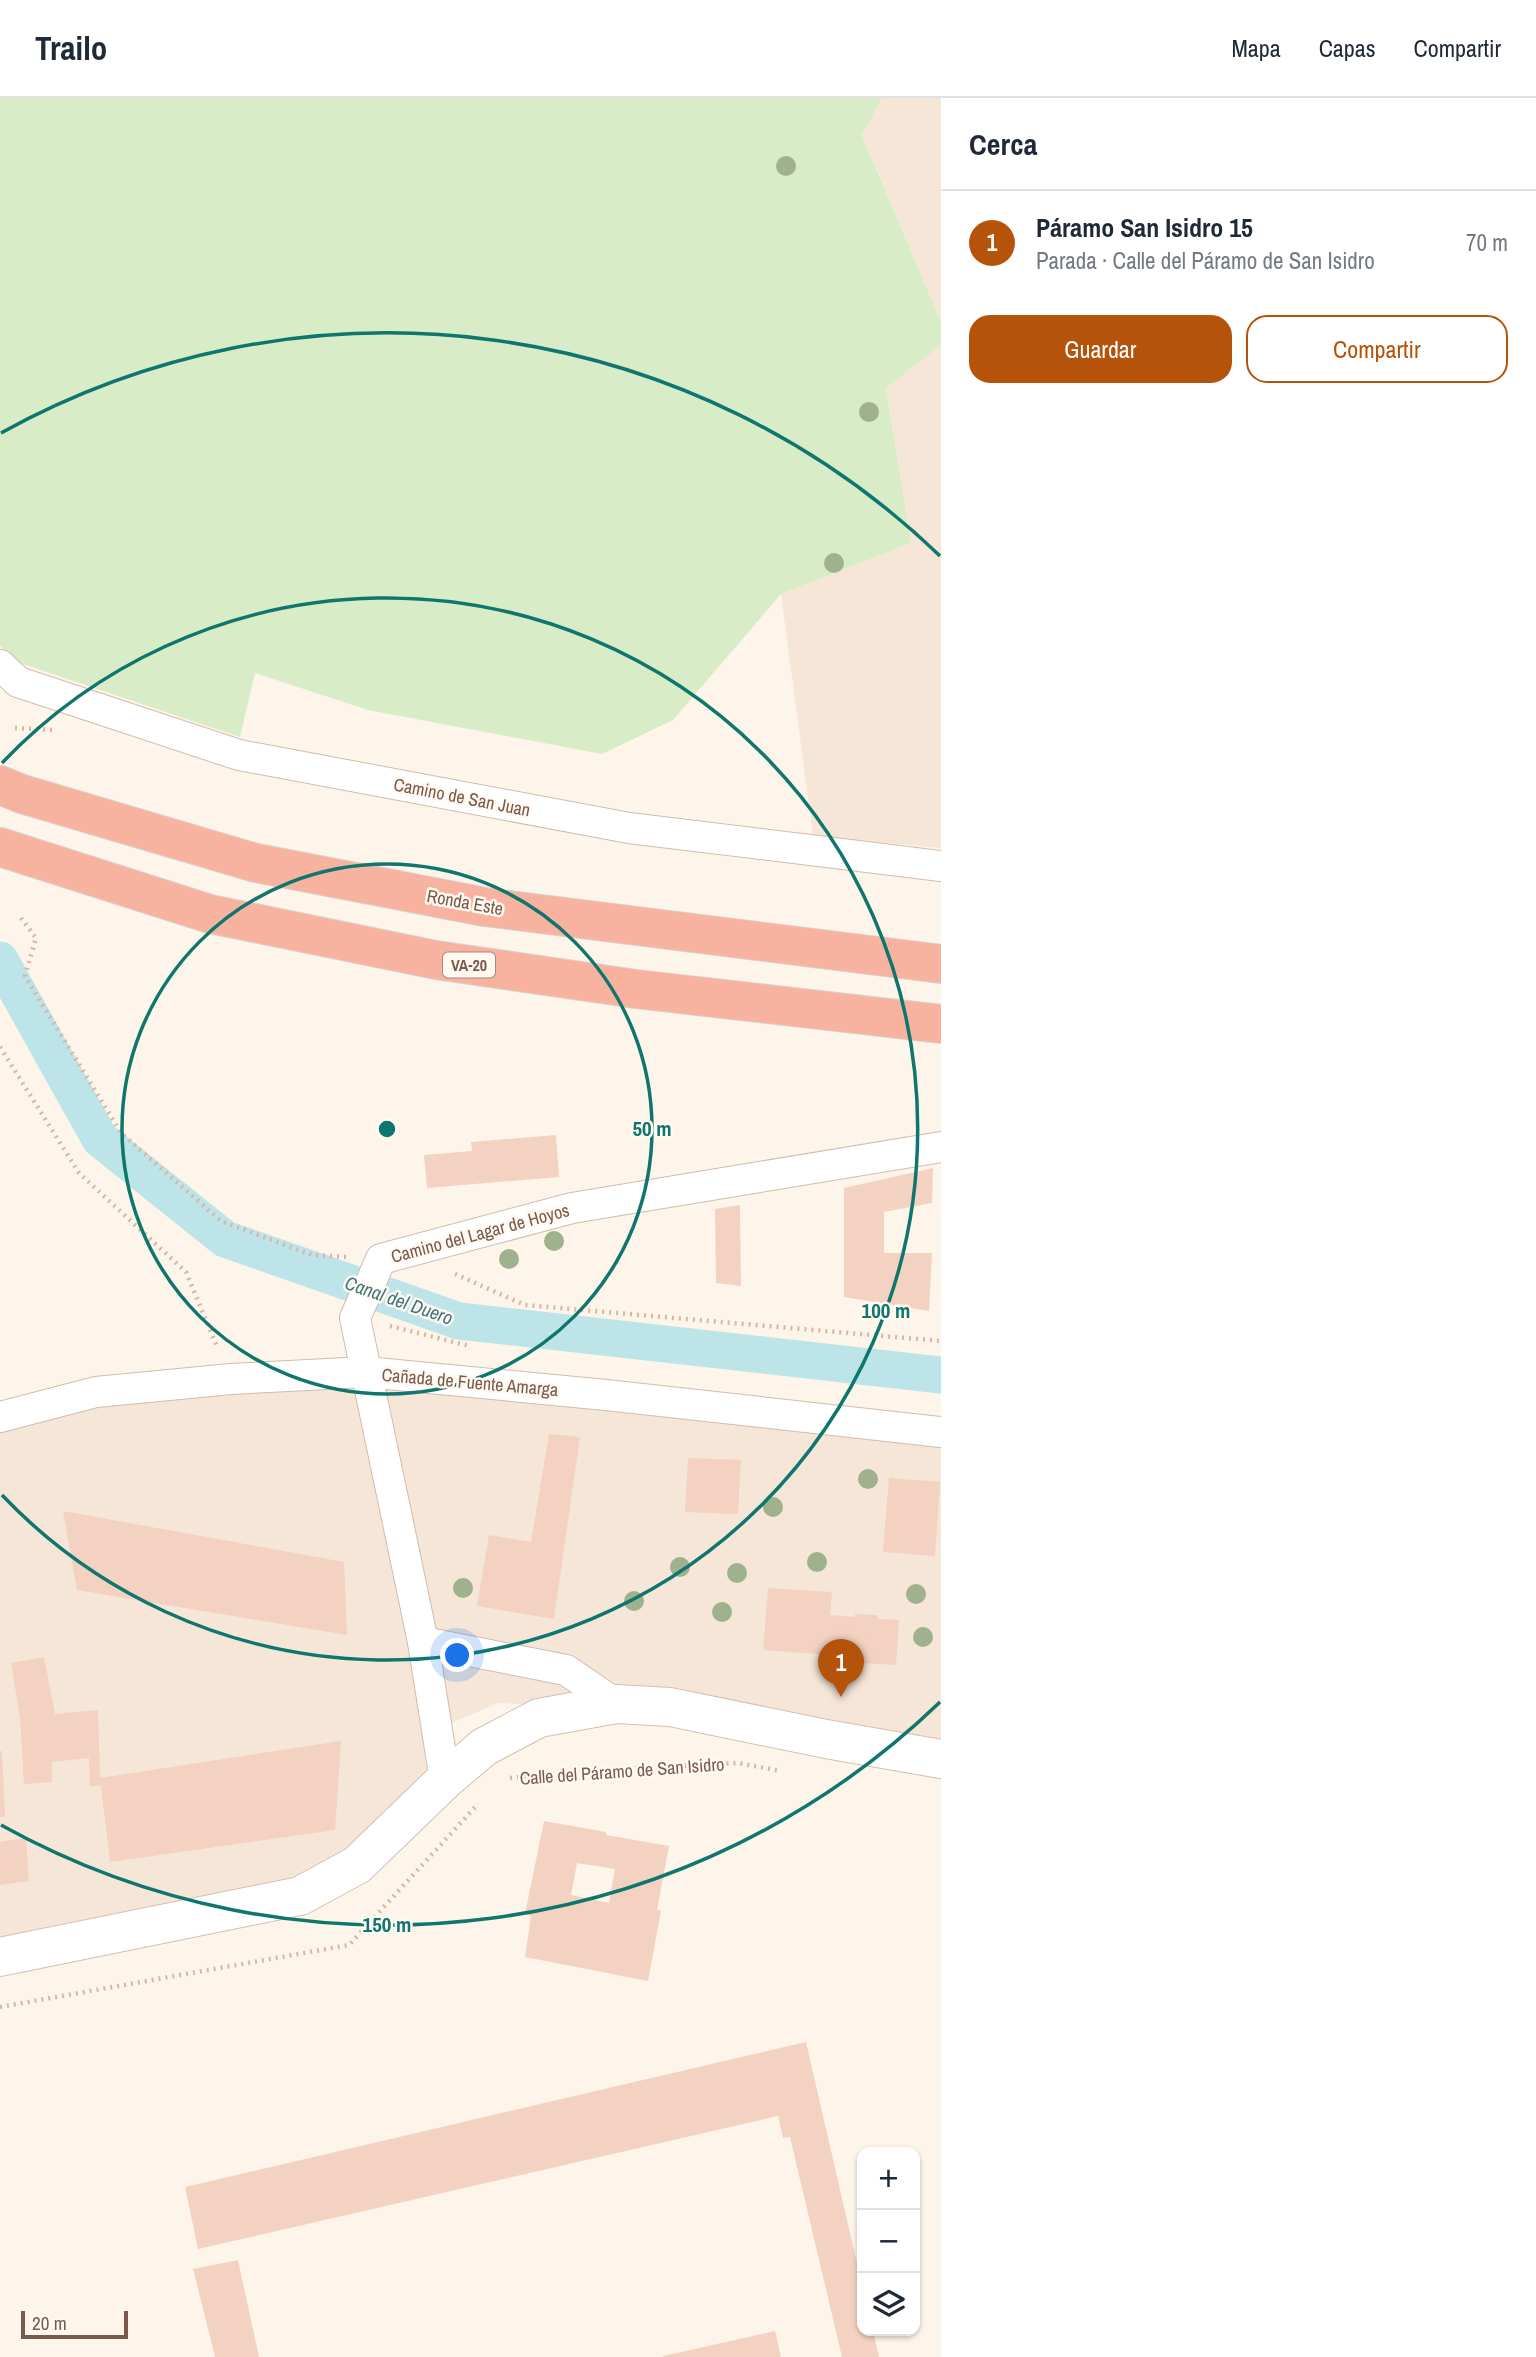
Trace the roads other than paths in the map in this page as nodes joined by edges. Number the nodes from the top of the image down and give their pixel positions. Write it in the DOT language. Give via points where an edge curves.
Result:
graph roads {
  1 [pos="0,665"];
  2 [pos="11,790"];
  3 [pos="4,849"];
  4 [pos="941,866"];
  5 [pos="941,964"];
  6 [pos="941,1024"];
  7 [pos="941,1147"];
  8 [pos="366,1372"];
  9 [pos="0,1417"];
  10 [pos="941,1432"];
  11 [pos="422,1642"];
  12 [pos="616,1704"];
  13 [pos="941,1759"];
  14 [pos="445,1780"];
  15 [pos="0,1957"];
  1 -- 4 [label="street, Camino de San Juan" via="19,682 239,755 629,828"];
  2 -- 5 [label="highway, Ronda Este" via="256,863 472,905"];
  3 -- 6 [label="highway, VA-20" via="210,914 436,960 636,989"];
  7 -- 8 [label="street, Camino del Lagar de Hoyos" via="572,1208 393,1256 355,1318"];
  8 -- 9 [label="street, Cañada de Fuente Amarga" via="96,1392"];
  8 -- 10 [label="street, Cañada de Fuente Amarga"];
  8 -- 11 [label="street, Camino del Lagar de Hoyos"];
  11 -- 12 [label="street" via="566,1670"];
  11 -- 14 [label="street, Camino del Lagar de Hoyos"];
  12 -- 13 [label="street" via="670,1707"];
  12 -- 14 [label="street" via="539,1718 484,1747"];
  14 -- 15 [label="street" via="357,1865 300,1896"];
}
